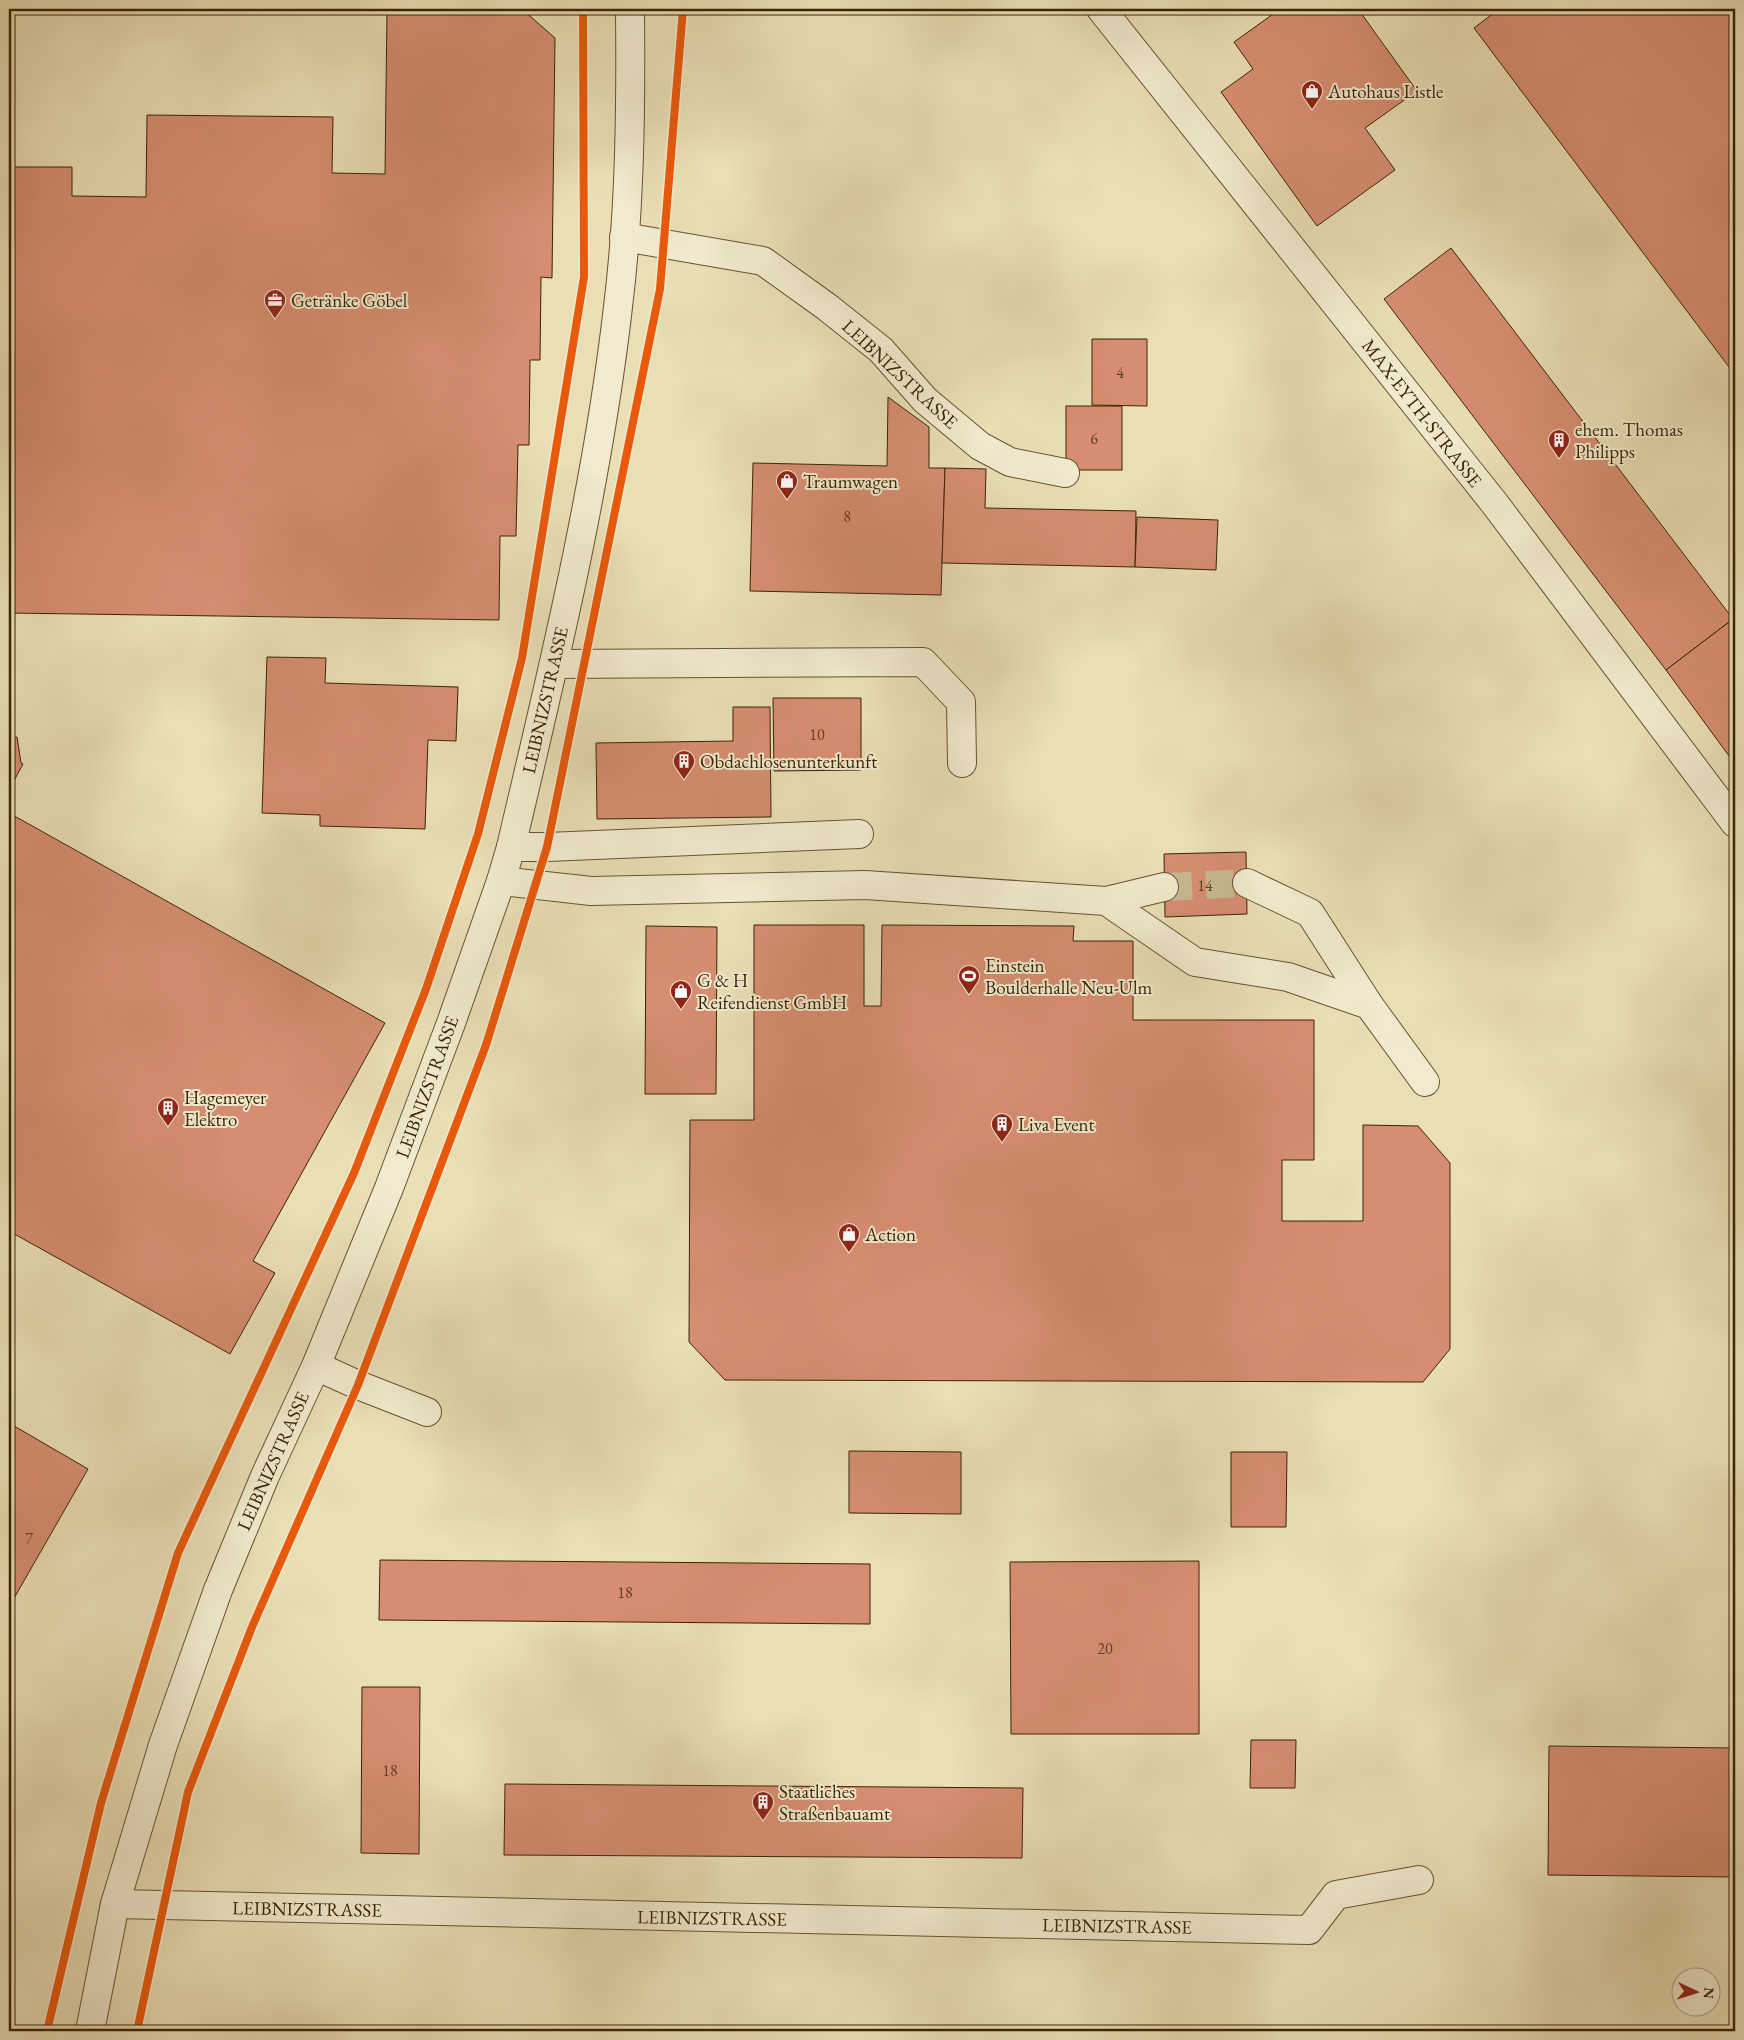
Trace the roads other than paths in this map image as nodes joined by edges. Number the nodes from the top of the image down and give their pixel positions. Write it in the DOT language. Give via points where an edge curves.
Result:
graph roads {
  1 [pos="630,9"];
  2 [pos="1101,9"];
  3 [pos="624,236"];
  4 [pos="1064,474"];
  5 [pos="554,664"];
  6 [pos="962,763"];
  7 [pos="1735,823"];
  8 [pos="859,834"];
  9 [pos="511,847"];
  10 [pos="501,881"];
  11 [pos="1246,884"];
  12 [pos="1164,887"];
  13 [pos="1106,901"];
  14 [pos="1369,1005"];
  15 [pos="1425,1082"];
  16 [pos="316,1366"];
  17 [pos="427,1412"];
  18 [pos="1419,1880"];
  19 [pos="115,1904"];
  20 [pos="90,2031"];
  1 -- 3 [label="street, LEIBNIZSTRASSE"];
  2 -- 7 [label="street, MAX-EYTH-STRASSE" via="1495,504"];
  3 -- 4 [label="street, LEIBNIZSTRASSE" via="763,261 881,350 925,400 980,446 1010,462"];
  3 -- 5 [label="street, LEIBNIZSTRASSE" via="601,430"];
  5 -- 6 [label="street" via="923,662 961,702"];
  5 -- 9 [label="street, LEIBNIZSTRASSE"];
  8 -- 9 [label="street"];
  9 -- 10 [label="street, LEIBNIZSTRASSE"];
  10 -- 13 [label="street" via="591,891 865,885"];
  10 -- 16 [label="street, LEIBNIZSTRASSE" via="389,1188"];
  11 -- 14 [label="street" via="1310,913"];
  12 -- 13 [label="street"];
  13 -- 14 [label="street" via="1195,962 1288,978"];
  14 -- 15 [label="street"];
  16 -- 17 [label="street"];
  16 -- 19 [label="street, LEIBNIZSTRASSE" via="265,1476 218,1590 163,1745"];
  18 -- 19 [label="street, LEIBNIZSTRASSE" via="1336,1895 1309,1930"];
  19 -- 20 [label="street, LEIBNIZSTRASSE"];
}
